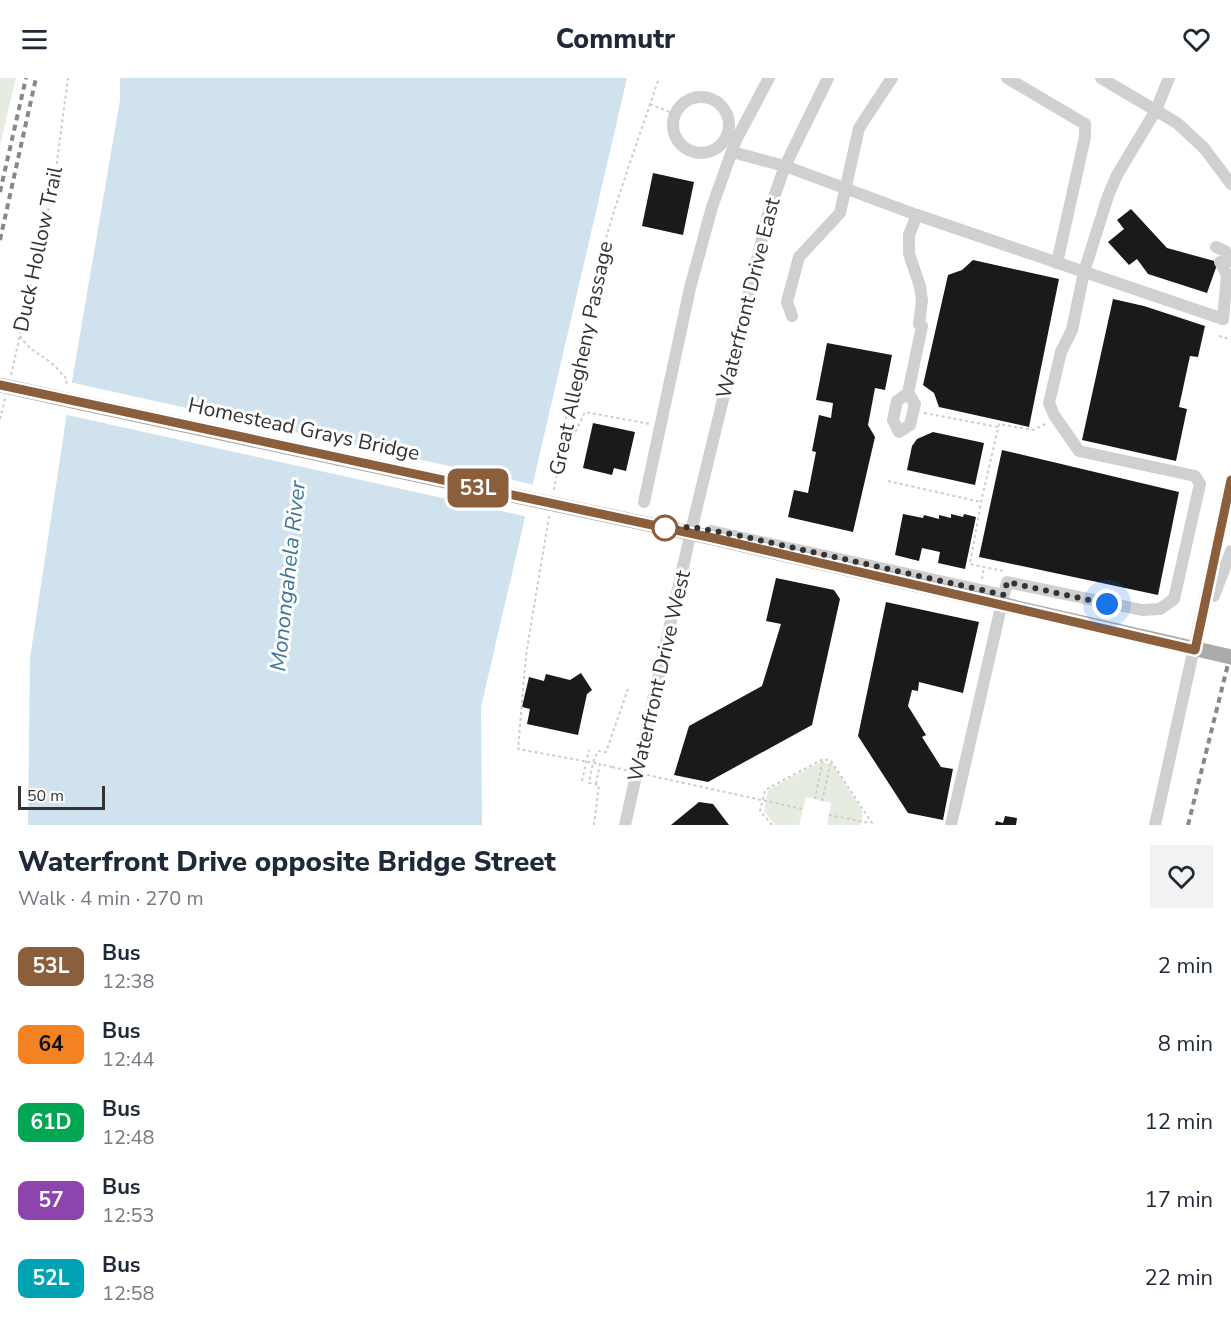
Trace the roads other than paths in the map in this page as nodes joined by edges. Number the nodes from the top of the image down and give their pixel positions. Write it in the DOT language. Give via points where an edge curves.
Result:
graph roads {
  1 [pos="769,78"];
  2 [pos="828,78"];
  3 [pos="892,78"];
  4 [pos="1007,78"];
  5 [pos="1101,78"];
  6 [pos="1169,78"];
  7 [pos="1156,110"];
  8 [pos="732,143"];
  9 [pos="785,166"];
  10 [pos="1231,184"];
  11 [pos="846,189"];
  12 [pos="917,215"];
  13 [pos="1216,247"];
  14 [pos="1225,261"];
  15 [pos="1057,263"];
  16 [pos="1084,272"];
  17 [pos="1227,314"];
  18 [pos="792,316"];
  19 [pos="5,387"];
  20 [pos="908,393"];
  21 [pos="1231,480"];
  22 [pos="644,502"];
  23 [pos="692,527"];
  24 [pos="1231,551"];
  25 [pos="1004,595"];
  26 [pos="1214,596"];
  27 [pos="1195,650"];
  28 [pos="1231,657"];
  29 [pos="625,825"];
  30 [pos="951,825"];
  31 [pos="1155,825"];
  1 -- 8 [label="street"];
  2 -- 9 [label="street, Waterfront Drive East"];
  3 -- 11 [label="street" via="859,128"];
  4 -- 15 [label="street" via="1085,124"];
  5 -- 7 [label="street"];
  6 -- 7 [label="street"];
  7 -- 10 [label="street" via="1204,148"];
  7 -- 16 [label="street" via="1112,186"];
  8 -- 8 [label="street" via="730,119 721,103 704,95 686,100 674,114 672,129 678,142 690,152 704,154"];
  8 -- 9 [label="street"];
  8 -- 22 [label="street" via="690,288"];
  9 -- 11 [label="street"];
  9 -- 23 [label="street, Waterfront Drive East" via="746,298"];
  11 -- 12 [label="street"];
  11 -- 18 [label="street" via="840,213 800,257 787,302"];
  12 -- 15 [label="street"];
  12 -- 20 [label="street" via="909,235 909,254 920,286 922,326"];
  13 -- 14 [label="street" via="1225,251"];
  14 -- 17 [label="street"];
  15 -- 16 [label="street"];
  16 -- 17 [label="street"];
  16 -- 25 [label="street" via="1072,330 1061,352 1049,403 1079,451 1195,476 1200,484 1174,599 1160,609 1142,610 1007,582"];
  19 -- 27 [label="main road, Homestead Grays Bridge, bridge" via="713,538"];
  21 -- 27 [label="street"];
  23 -- 25 [label="street"];
  23 -- 29 [label="street, Waterfront Drive West"];
  24 -- 26 [label="street"];
  25 -- 30 [label="street"];
  27 -- 28 [label="main road, Homestead Grays Bridge, bridge"];
  27 -- 31 [label="street"];
}
